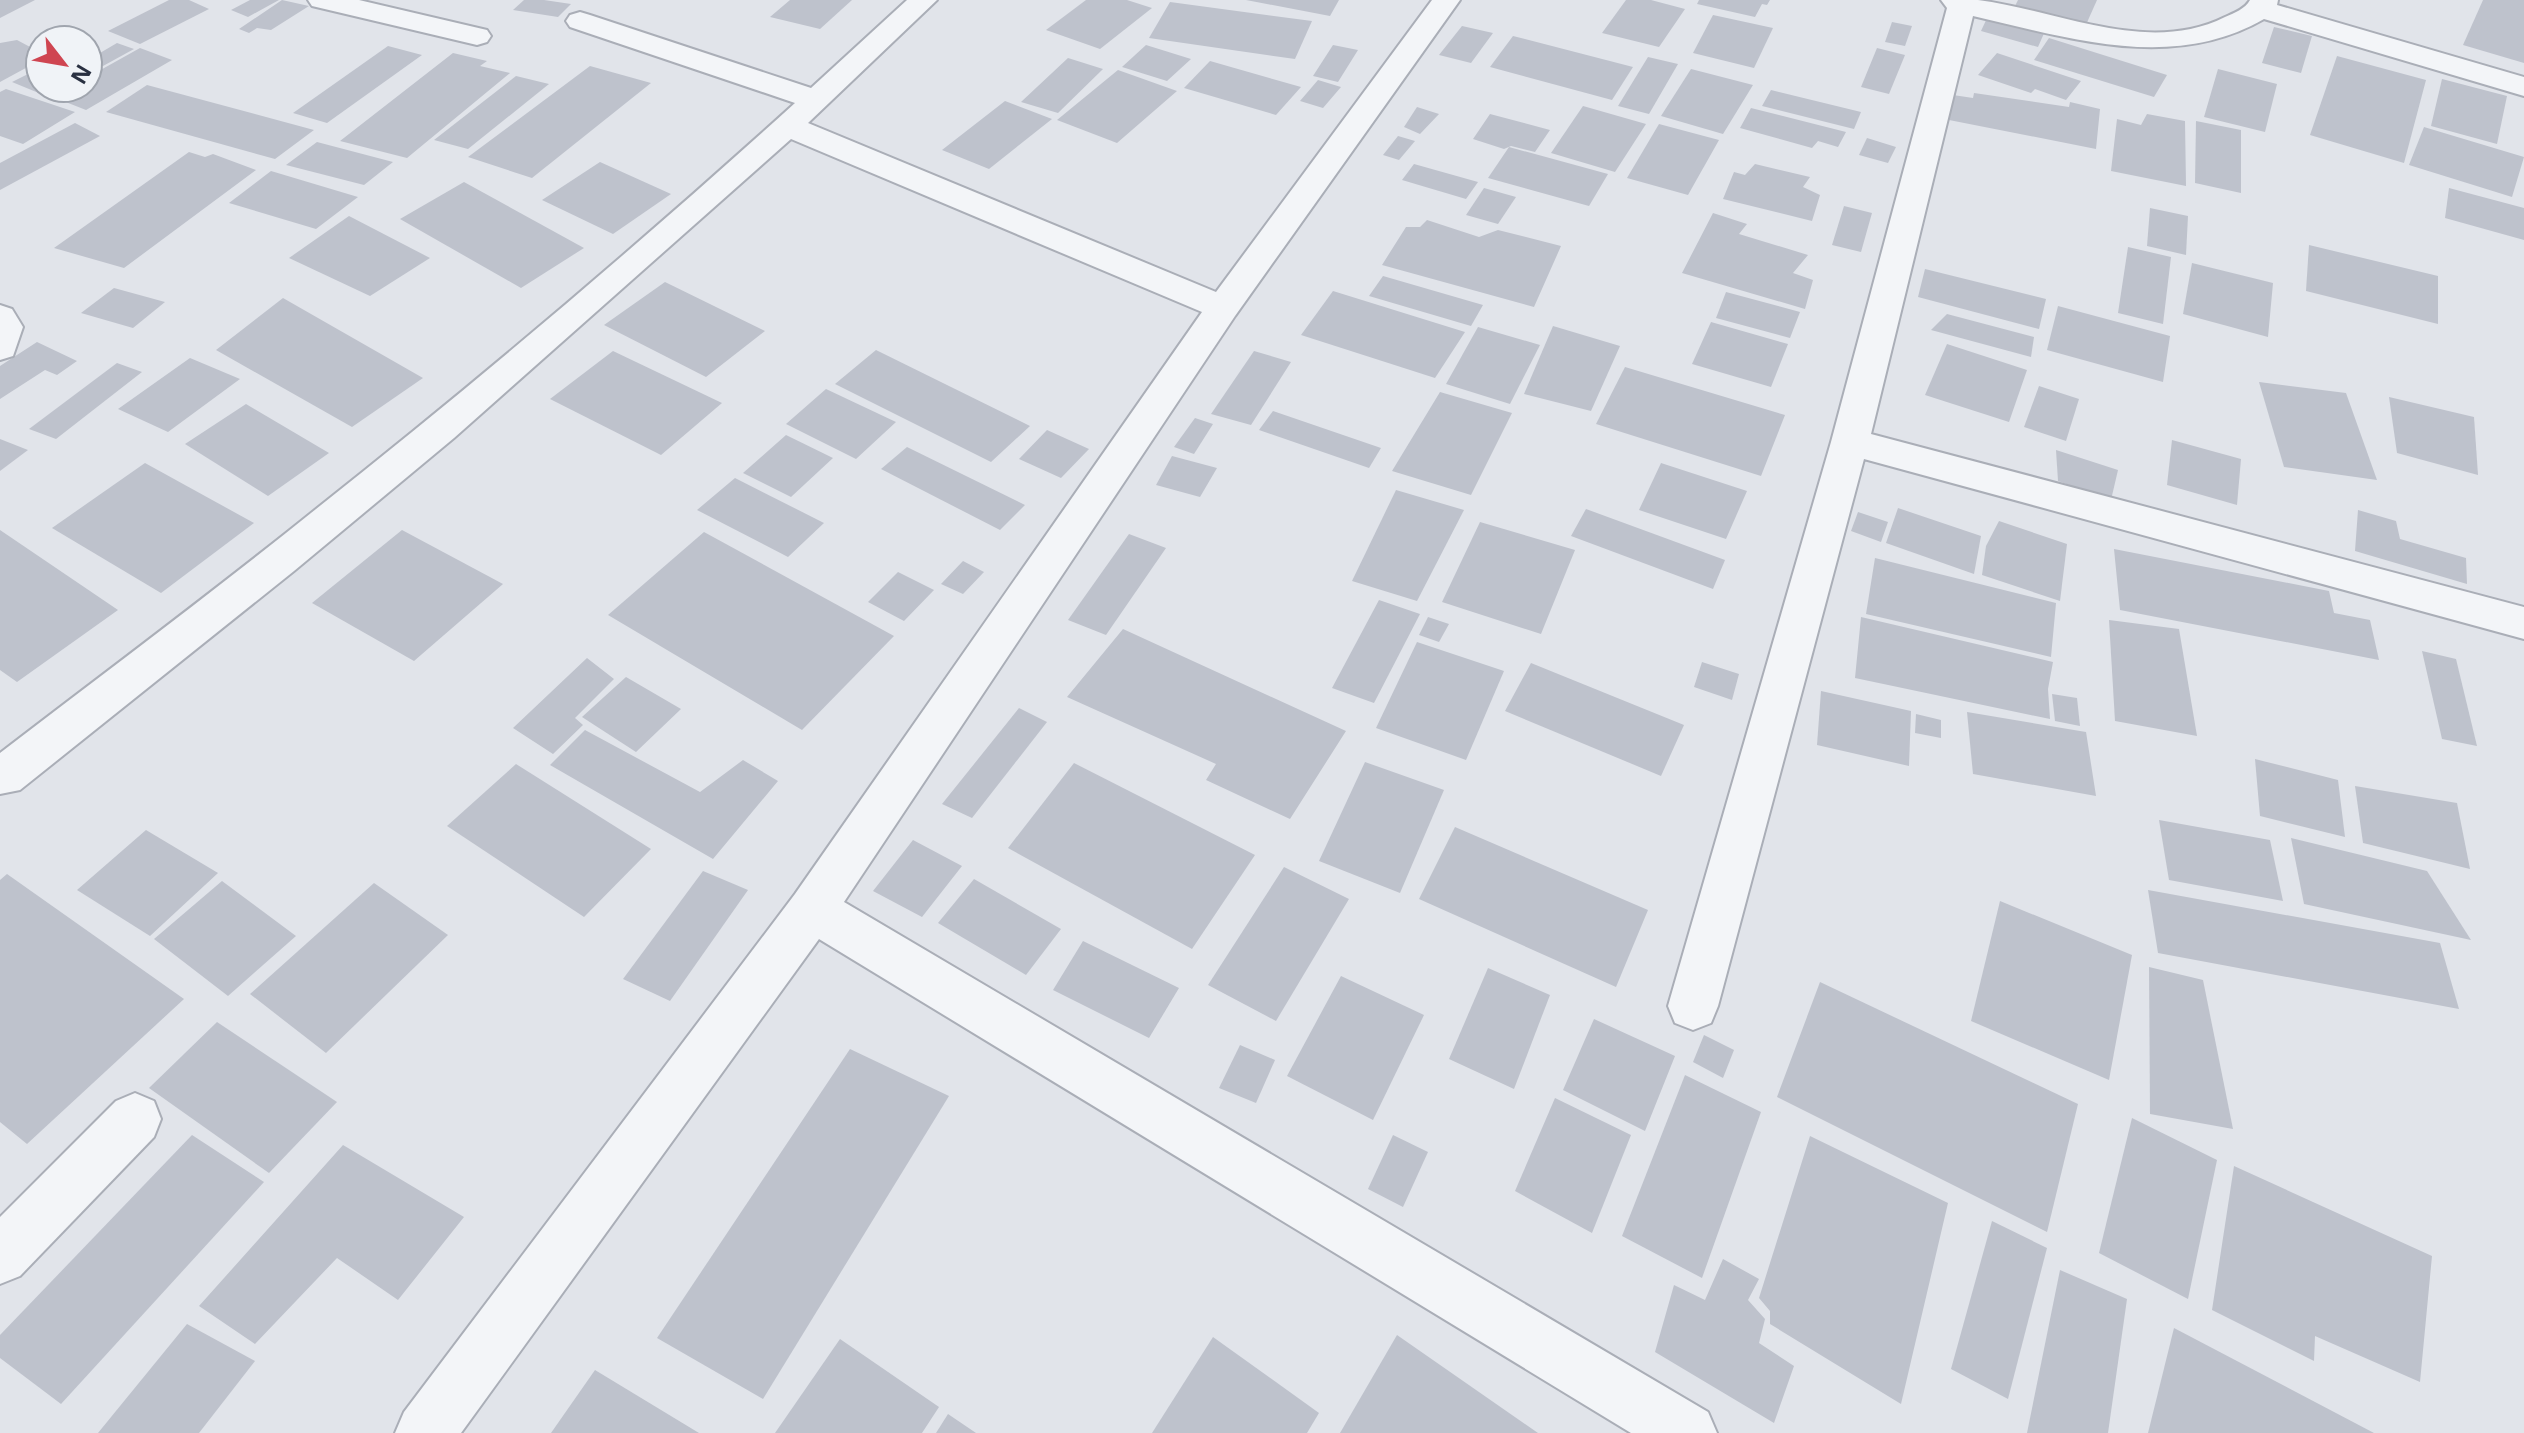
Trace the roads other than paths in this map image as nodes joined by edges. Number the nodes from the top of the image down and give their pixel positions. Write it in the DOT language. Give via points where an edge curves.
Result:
graph roads {
  1 [pos="322,0"];
  2 [pos="923,0"];
  3 [pos="1446,0"];
  4 [pos="1958,3"];
  5 [pos="2263,5"];
  6 [pos="580,21"];
  7 [pos="477,36"];
  8 [pos="2524,87"];
  9 [pos="814,99"];
  10 [pos="788,126"];
  11 [pos="1223,308"];
  12 [pos="0,317"];
  13 [pos="0,348"];
  14 [pos="1850,442"];
  15 [pos="2524,623"];
  16 [pos="4,776"];
  17 [pos="812,909"];
  18 [pos="1693,1006"];
  19 [pos="135,1119"];
  20 [pos="0,1256"];
  21 [pos="425,1433"];
  22 [pos="1687,1433"];
  1 -- 7 [label="street"];
  2 -- 9 [label="street"];
  3 -- 11 [label="street"];
  4 -- 5 [label="street" via="2093,33 2154,39 2205,35"];
  4 -- 14 [label="street"];
  5 -- 8 [label="street"];
  6 -- 9 [label="street"];
  9 -- 10 [label="street"];
  10 -- 11 [label="street"];
  10 -- 16 [label="street" via="369,488"];
  11 -- 17 [label="street"];
  12 -- 13 [label="street" via="5,327"];
  14 -- 15 [label="street"];
  14 -- 18 [label="street"];
  17 -- 21 [label="street"];
  17 -- 22 [label="street"];
  19 -- 20 [label="street"];
}
